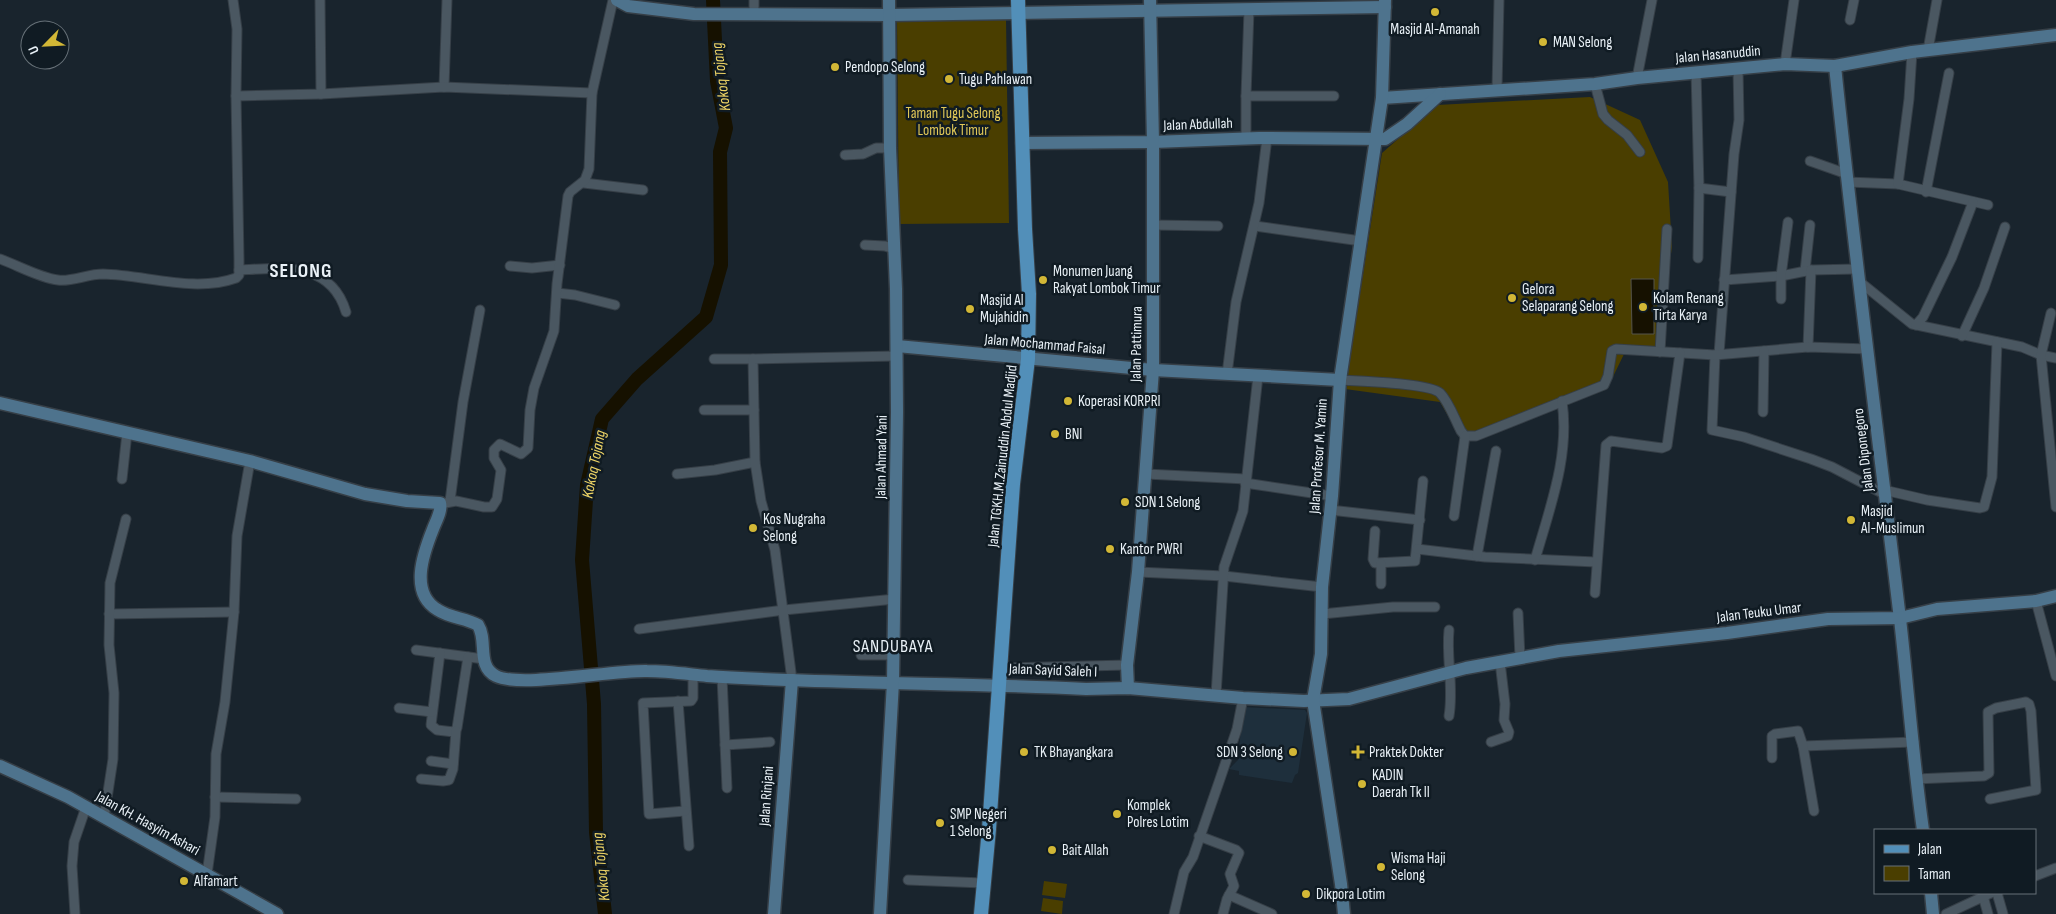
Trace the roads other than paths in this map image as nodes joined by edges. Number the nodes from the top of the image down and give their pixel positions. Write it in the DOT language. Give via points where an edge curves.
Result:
graph roads {
  1 [pos="233,0"];
  2 [pos="320,0"];
  3 [pos="447,0"];
  4 [pos="612,0"];
  5 [pos="618,0"];
  6 [pos="754,0"];
  7 [pos="890,0"];
  8 [pos="1499,0"];
  9 [pos="1652,0"];
  10 [pos="1794,0"];
  11 [pos="1854,0"];
  12 [pos="1937,0"];
  13 [pos="1319,4"];
  14 [pos="1385,4"];
  15 [pos="1018,6"];
  16 [pos="1150,6"];
  17 [pos="1249,10"];
  18 [pos="750,14"];
  19 [pos="890,15"];
  20 [pos="1850,20"];
  21 [pos="2056,35"];
  22 [pos="1928,50"];
  23 [pos="1912,52"];
  24 [pos="1786,64"];
  25 [pos="1836,66"];
  26 [pos="1738,69"];
  27 [pos="1696,72"];
  28 [pos="1949,73"];
  29 [pos="1637,78"];
  30 [pos="1595,84"];
  31 [pos="444,87"];
  32 [pos="1497,89"];
  33 [pos="592,93"];
  34 [pos="321,94"];
  35 [pos="1440,94"];
  36 [pos="236,96"];
  37 [pos="1246,96"];
  38 [pos="1334,96"];
  39 [pos="1382,98"];
  40 [pos="1267,138"];
  41 [pos="1246,139"];
  42 [pos="1376,139"];
  43 [pos="1153,142"];
  44 [pos="1022,143"];
  45 [pos="890,148"];
  46 [pos="1640,152"];
  47 [pos="845,156"];
  48 [pos="1810,161"];
  49 [pos="1847,178"];
  50 [pos="584,183"];
  51 [pos="1898,184"];
  52 [pos="1699,188"];
  53 [pos="643,190"];
  54 [pos="1731,192"];
  55 [pos="1926,192"];
  56 [pos="1972,202"];
  57 [pos="1988,205"];
  58 [pos="1788,222"];
  59 [pos="1153,225"];
  60 [pos="1810,225"];
  61 [pos="1218,226"];
  62 [pos="1255,226"];
  63 [pos="2004,227"];
  64 [pos="1667,229"];
  65 [pos="1361,240"];
  66 [pos="865,245"];
  67 [pos="894,250"];
  68 [pos="1698,258"];
  69 [pos="0,259"];
  70 [pos="560,265"];
  71 [pos="510,266"];
  72 [pos="1857,269"];
  73 [pos="239,270"];
  74 [pos="1808,271"];
  75 [pos="1781,276"];
  76 [pos="1724,280"];
  77 [pos="1860,282"];
  78 [pos="557,293"];
  79 [pos="1781,299"];
  80 [pos="615,305"];
  81 [pos="480,310"];
  82 [pos="346,312"];
  83 [pos="2052,313"];
  84 [pos="1916,325"];
  85 [pos="1962,336"];
  86 [pos="1997,342"];
  87 [pos="1808,347"];
  88 [pos="1868,348"];
  89 [pos="897,351"];
  90 [pos="1764,351"];
  91 [pos="1660,352"];
  92 [pos="1680,353"];
  93 [pos="1717,355"];
  94 [pos="2041,355"];
  95 [pos="2056,358"];
  96 [pos="714,359"];
  97 [pos="753,359"];
  98 [pos="1028,359"];
  99 [pos="1153,370"];
  100 [pos="1227,374"];
  101 [pos="1258,376"];
  102 [pos="1340,380"];
  103 [pos="1562,401"];
  104 [pos="0,403"];
  105 [pos="704,410"];
  106 [pos="754,410"];
  107 [pos="1762,412"];
  108 [pos="127,433"];
  109 [pos="1465,436"];
  110 [pos="1496,451"];
  111 [pos="250,461"];
  112 [pos="754,462"];
  113 [pos="678,474"];
  114 [pos="1146,474"];
  115 [pos="122,479"];
  116 [pos="1246,481"];
  117 [pos="1423,481"];
  118 [pos="1884,492"];
  119 [pos="2055,494"];
  120 [pos="1332,496"];
  121 [pos="445,502"];
  122 [pos="2056,507"];
  123 [pos="1330,510"];
  124 [pos="1454,516"];
  125 [pos="126,519"];
  126 [pos="1420,520"];
  127 [pos="1375,531"];
  128 [pos="1417,549"];
  129 [pos="1477,556"];
  130 [pos="1536,560"];
  131 [pos="1596,562"];
  132 [pos="1381,564"];
  133 [pos="1138,572"];
  134 [pos="1224,576"];
  135 [pos="1381,584"];
  136 [pos="1322,587"];
  137 [pos="1595,593"];
  138 [pos="2056,596"];
  139 [pos="895,598"];
  140 [pos="2036,601"];
  141 [pos="1435,608"];
  142 [pos="784,610"];
  143 [pos="234,612"];
  144 [pos="1518,613"];
  145 [pos="109,614"];
  146 [pos="1322,614"];
  147 [pos="1900,618"];
  148 [pos="639,629"];
  149 [pos="1449,630"];
  150 [pos="416,650"];
  151 [pos="440,653"];
  152 [pos="861,655"];
  153 [pos="894,655"];
  154 [pos="468,657"];
  155 [pos="1520,658"];
  156 [pos="484,659"];
  157 [pos="1500,662"];
  158 [pos="1127,665"];
  159 [pos="1001,668"];
  160 [pos="1450,672"];
  161 [pos="693,674"];
  162 [pos="2056,676"];
  163 [pos="722,677"];
  164 [pos="792,680"];
  165 [pos="893,682"];
  166 [pos="1000,685"];
  167 [pos="1128,688"];
  168 [pos="1216,695"];
  169 [pos="1243,698"];
  170 [pos="1313,700"];
  171 [pos="678,702"];
  172 [pos="399,708"];
  173 [pos="432,712"];
  174 [pos="1450,716"];
  175 [pos="456,731"];
  176 [pos="770,742"];
  177 [pos="1491,742"];
  178 [pos="1914,742"];
  179 [pos="725,744"];
  180 [pos="1803,746"];
  181 [pos="1772,758"];
  182 [pos="431,760"];
  183 [pos="453,764"];
  184 [pos="0,766"];
  185 [pos="421,779"];
  186 [pos="1916,779"];
  187 [pos="727,788"];
  188 [pos="216,797"];
  189 [pos="296,798"];
  190 [pos="1990,799"];
  191 [pos="86,807"];
  192 [pos="685,811"];
  193 [pos="1814,811"];
  194 [pos="104,818"];
  195 [pos="1923,829"];
  196 [pos="1199,836"];
  197 [pos="689,846"];
  198 [pos="2056,868"];
  199 [pos="207,874"];
  200 [pos="2036,876"];
  201 [pos="908,880"];
  202 [pos="983,883"];
  203 [pos="1931,894"];
  204 [pos="1987,894"];
  205 [pos="1997,894"];
  206 [pos="1229,895"];
  207 [pos="75,914"];
  208 [pos="277,914"];
  209 [pos="774,914"];
  210 [pos="880,914"];
  211 [pos="982,914"];
  212 [pos="1174,914"];
  213 [pos="1223,914"];
  214 [pos="1272,914"];
  215 [pos="1344,914"];
  216 [pos="1933,914"];
  217 [pos="1946,914"];
  218 [pos="1988,914"];
  219 [pos="2003,914"];
  1 -- 36 [label="street" via="238,29"];
  2 -- 34 [label="street"];
  3 -- 31 [label="street"];
  4 -- 33 [label="street"];
  5 -- 18 [label="street" via="628,6 694,14"];
  6 -- 18 [label="street"];
  7 -- 19 [label="street, Jalan Ahmad Yani"];
  8 -- 32 [label="street"];
  9 -- 29 [label="street"];
  10 -- 24 [label="street"];
  11 -- 20 [label="street"];
  12 -- 22 [label="street"];
  13 -- 14 [label="street"];
  13 -- 17 [label="street"];
  14 -- 39 [label="street, Jalan Profesor M. Yamin"];
  15 -- 16 [label="street"];
  15 -- 19 [label="street"];
  15 -- 44 [label="main road, Jalan TGKH.M.Zainuddin Abdul Madjid"];
  16 -- 17 [label="street"];
  16 -- 43 [label="street, Jalan Pattimura"];
  17 -- 37 [label="street"];
  18 -- 19 [label="street"];
  19 -- 45 [label="street, Jalan Ahmad Yani"];
  21 -- 22 [label="street, Jalan Hasanuddin"];
  22 -- 23 [label="street, Jalan Hasanuddin"];
  23 -- 25 [label="street, Jalan Hasanuddin"];
  23 -- 51 [label="street"];
  24 -- 25 [label="street, Jalan Hasanuddin"];
  24 -- 26 [label="street, Jalan Hasanuddin"];
  25 -- 49 [label="street, Jalan Diponegoro"];
  26 -- 27 [label="street, Jalan Hasanuddin"];
  26 -- 54 [label="street" via="1739,120"];
  27 -- 29 [label="street, Jalan Hasanuddin"];
  27 -- 52 [label="street"];
  28 -- 55 [label="street"];
  29 -- 30 [label="street, Jalan Hasanuddin"];
  30 -- 32 [label="street, Jalan Hasanuddin"];
  30 -- 46 [label="street" via="1604,114 1627,134"];
  31 -- 33 [label="street"];
  31 -- 34 [label="street"];
  32 -- 35 [label="street, Jalan Hasanuddin"];
  33 -- 50 [label="street" via="588,169"];
  34 -- 36 [label="street"];
  35 -- 39 [label="street, Jalan Hasanuddin"];
  35 -- 42 [label="street, Jalan Abdullah" via="1398,132"];
  36 -- 73 [label="street"];
  37 -- 38 [label="street"];
  37 -- 41 [label="street"];
  39 -- 42 [label="street, Jalan Profesor M. Yamin"];
  40 -- 41 [label="street, Jalan Abdullah"];
  40 -- 42 [label="street, Jalan Abdullah"];
  40 -- 62 [label="street"];
  41 -- 43 [label="street, Jalan Abdullah"];
  42 -- 65 [label="street, Jalan Profesor M. Yamin"];
  43 -- 44 [label="street, Jalan Abdullah"];
  43 -- 59 [label="street, Jalan Pattimura"];
  44 -- 98 [label="main road, Jalan TGKH.M.Zainuddin Abdul Madjid" via="1029,294"];
  45 -- 47 [label="street"];
  45 -- 67 [label="street, Jalan Ahmad Yani"];
  48 -- 49 [label="street"];
  49 -- 51 [label="street"];
  49 -- 72 [label="street, Jalan Diponegoro"];
  50 -- 53 [label="street"];
  50 -- 70 [label="street" via="568,196"];
  51 -- 55 [label="street"];
  52 -- 54 [label="street"];
  52 -- 68 [label="street"];
  54 -- 76 [label="street"];
  55 -- 56 [label="street"];
  56 -- 57 [label="street"];
  56 -- 84 [label="street" via="1952,257"];
  58 -- 75 [label="street"];
  59 -- 61 [label="street"];
  59 -- 99 [label="street, Jalan Pattimura"];
  60 -- 74 [label="street"];
  62 -- 65 [label="street"];
  62 -- 100 [label="street" via="1236,302"];
  63 -- 85 [label="street" via="1984,288"];
  64 -- 91 [label="street"];
  65 -- 102 [label="street, Jalan Profesor M. Yamin"];
  66 -- 67 [label="street"];
  67 -- 89 [label="street, Jalan Ahmad Yani"];
  69 -- 73 [label="street" via="56,280 102,274 208,283 236,278"];
  70 -- 71 [label="street"];
  70 -- 78 [label="street"];
  72 -- 74 [label="street"];
  72 -- 77 [label="street, Jalan Diponegoro"];
  73 -- 82 [label="street" via="276,268 321,277 337,289"];
  74 -- 75 [label="street"];
  74 -- 87 [label="street"];
  75 -- 76 [label="street"];
  75 -- 79 [label="street"];
  76 -- 93 [label="street"];
  77 -- 84 [label="street" via="1901,317"];
  77 -- 88 [label="street, Jalan Diponegoro"];
  78 -- 80 [label="street"];
  78 -- 121 [label="street" via="553,338 534,388 528,448 521,454 500,444 494,450 494,458 501,470 497,499 492,507"];
  81 -- 121 [label="street"];
  83 -- 94 [label="street"];
  84 -- 85 [label="street"];
  85 -- 86 [label="street"];
  86 -- 94 [label="street"];
  86 -- 118 [label="street" via="1992,477 1984,507"];
  87 -- 88 [label="street"];
  87 -- 90 [label="street"];
  88 -- 118 [label="street, Jalan Diponegoro"];
  89 -- 97 [label="street"];
  89 -- 98 [label="street, Jalan Mochammad Faisal"];
  89 -- 139 [label="street, Jalan Ahmad Yani"];
  90 -- 93 [label="street"];
  90 -- 107 [label="street"];
  91 -- 92 [label="street"];
  91 -- 103 [label="street" via="1614,350 1606,384"];
  92 -- 93 [label="street"];
  92 -- 131 [label="street" via="1667,446 1611,441 1606,445"];
  93 -- 118 [label="street" via="1712,430 1811,459"];
  94 -- 95 [label="street"];
  94 -- 119 [label="street"];
  96 -- 97 [label="street"];
  97 -- 106 [label="street"];
  98 -- 99 [label="street, Jalan Mochammad Faisal"];
  98 -- 159 [label="main road, Jalan TGKH.M.Zainuddin Abdul Madjid" via="1013,484"];
  99 -- 100 [label="street, Jalan Mochammad Faisal"];
  99 -- 114 [label="street, Jalan Pattimura"];
  100 -- 101 [label="street, Jalan Mochammad Faisal"];
  101 -- 102 [label="street, Jalan Mochammad Faisal"];
  101 -- 116 [label="street"];
  102 -- 109 [label="street" via="1436,391"];
  102 -- 120 [label="street, Jalan Profesor M. Yamin"];
  103 -- 109 [label="street" via="1476,436"];
  103 -- 130 [label="street" via="1565,431 1562,462"];
  104 -- 108 [label="street"];
  105 -- 106 [label="street"];
  106 -- 112 [label="street"];
  108 -- 111 [label="street"];
  108 -- 115 [label="street"];
  109 -- 124 [label="street"];
  110 -- 129 [label="street"];
  111 -- 121 [label="street" via="365,494"];
  111 -- 143 [label="street" via="238,525"];
  112 -- 113 [label="street"];
  112 -- 142 [label="street" via="775,550"];
  114 -- 116 [label="street"];
  114 -- 133 [label="street, Jalan Pattimura"];
  116 -- 120 [label="street"];
  116 -- 134 [label="street" via="1242,511 1226,558"];
  117 -- 126 [label="street"];
  118 -- 147 [label="street, Jalan Diponegoro"];
  119 -- 122 [label="street"];
  120 -- 123 [label="street, Jalan Profesor M. Yamin"];
  121 -- 156 [label="street" via="421,568 422,592 438,610 478,625"];
  123 -- 126 [label="street"];
  123 -- 136 [label="street, Jalan Profesor M. Yamin"];
  125 -- 145 [label="street" via="111,575"];
  126 -- 128 [label="street"];
  127 -- 132 [label="street" via="1374,562"];
  128 -- 129 [label="street"];
  128 -- 132 [label="street" via="1413,562"];
  129 -- 130 [label="street"];
  130 -- 131 [label="street"];
  131 -- 137 [label="street"];
  132 -- 135 [label="street"];
  133 -- 134 [label="street"];
  133 -- 158 [label="street, Jalan Pattimura"];
  134 -- 136 [label="street"];
  134 -- 168 [label="street"];
  136 -- 146 [label="street, Jalan Profesor M. Yamin"];
  138 -- 140 [label="street, Jalan Teuku Umar"];
  139 -- 142 [label="street"];
  139 -- 153 [label="street, Jalan Ahmad Yani"];
  140 -- 147 [label="street, Jalan Teuku Umar" via="1937,609"];
  140 -- 162 [label="street"];
  141 -- 146 [label="street"];
  142 -- 148 [label="street"];
  142 -- 164 [label="street"];
  143 -- 145 [label="street"];
  143 -- 188 [label="street" via="216,754"];
  144 -- 155 [label="street"];
  145 -- 194 [label="street" via="113,750"];
  146 -- 170 [label="street, Jalan Profesor M. Yamin" via="1321,654"];
  147 -- 155 [label="street, Jalan Teuku Umar" via="1828,619"];
  147 -- 178 [label="street, Jalan Diponegoro"];
  149 -- 160 [label="street"];
  150 -- 151 [label="street"];
  151 -- 154 [label="street"];
  151 -- 173 [label="street"];
  152 -- 153 [label="street"];
  153 -- 165 [label="street, Jalan Ahmad Yani"];
  154 -- 156 [label="street"];
  154 -- 175 [label="street"];
  155 -- 157 [label="street, Jalan Teuku Umar"];
  156 -- 161 [label="street, Jalan Sayid Saleh I" via="490,672 499,677 522,680 647,671"];
  157 -- 160 [label="street, Jalan Teuku Umar"];
  157 -- 177 [label="street" via="1504,720 1509,732 1508,736"];
  158 -- 159 [label="street"];
  158 -- 167 [label="street, Jalan Pattimura"];
  159 -- 166 [label="main road, Jalan TGKH.M.Zainuddin Abdul Madjid"];
  160 -- 170 [label="street, Jalan Sayid Saleh I" via="1350,698"];
  160 -- 174 [label="street"];
  161 -- 163 [label="street, Jalan Sayid Saleh I"];
  161 -- 171 [label="street" via="693,698"];
  163 -- 164 [label="street, Jalan Sayid Saleh I"];
  163 -- 179 [label="street"];
  164 -- 165 [label="street, Jalan Sayid Saleh I"];
  164 -- 209 [label="street, Jalan Rinjani"];
  165 -- 166 [label="street, Jalan Sayid Saleh I"];
  165 -- 210 [label="street, Jalan Ahmad Yani"];
  166 -- 167 [label="street, Jalan Sayid Saleh I"];
  166 -- 202 [label="main road, Jalan TGKH.M.Zainuddin Abdul Madjid"];
  167 -- 168 [label="street, Jalan Sayid Saleh I"];
  168 -- 169 [label="street, Jalan Sayid Saleh I"];
  169 -- 170 [label="street, Jalan Sayid Saleh I"];
  169 -- 196 [label="street" via="1237,729"];
  170 -- 215 [label="street, Jalan Profesor M. Yamin"];
  171 -- 192 [label="street"];
  171 -- 192 [label="street" via="643,703 649,814"];
  172 -- 173 [label="street"];
  173 -- 175 [label="street" via="433,728"];
  175 -- 183 [label="street"];
  176 -- 179 [label="street"];
  178 -- 180 [label="street"];
  178 -- 186 [label="street, Jalan Diponegoro"];
  179 -- 187 [label="street"];
  180 -- 181 [label="street" via="1798,731 1775,734 1771,740"];
  180 -- 193 [label="street"];
  182 -- 183 [label="street"];
  183 -- 185 [label="street" via="447,781"];
  184 -- 191 [label="street, Jalan KH. Hasyim Ashari"];
  186 -- 190 [label="street" via="1984,776 1988,773 1988,712 2026,702 2031,711 2036,790"];
  186 -- 195 [label="street, Jalan Diponegoro"];
  188 -- 189 [label="street"];
  188 -- 199 [label="street"];
  191 -- 194 [label="street, Jalan KH. Hasyim Ashari"];
  191 -- 207 [label="street" via="74,842"];
  192 -- 197 [label="street"];
  194 -- 199 [label="street, Jalan KH. Hasyim Ashari"];
  196 -- 206 [label="street" via="1239,854 1230,874 1234,886"];
  196 -- 212 [label="street" via="1184,872"];
  198 -- 200 [label="street"];
  199 -- 208 [label="street, Jalan KH. Hasyim Ashari"];
  201 -- 202 [label="street"];
  202 -- 211 [label="main road, Jalan TGKH.M.Zainuddin Abdul Madjid"];
  203 -- 216 [label="street"];
  204 -- 217 [label="street"];
  204 -- 218 [label="street"];
  205 -- 219 [label="street"];
  206 -- 213 [label="street"];
  206 -- 214 [label="street"];
}
